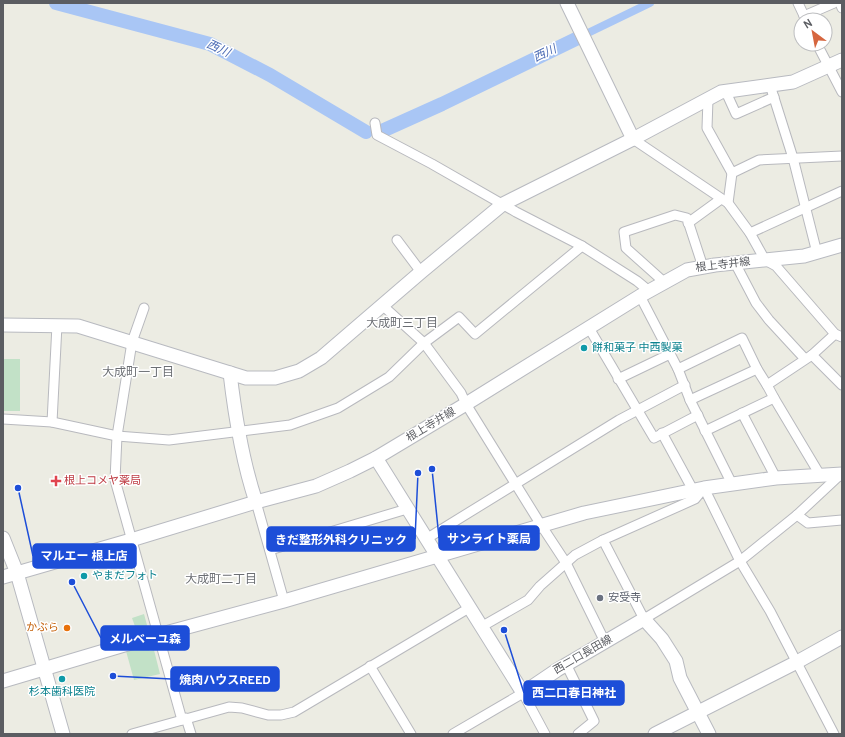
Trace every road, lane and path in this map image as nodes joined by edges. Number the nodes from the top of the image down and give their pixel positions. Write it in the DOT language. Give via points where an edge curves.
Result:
graph roads {
  1 [pos="567,3"];
  2 [pos="834,3"];
  3 [pos="840,3"];
  4 [pos="842,8"];
  5 [pos="817,12"];
  6 [pos="821,52"];
  7 [pos="842,60"];
  8 [pos="828,67"];
  9 [pos="772,91"];
  10 [pos="726,92"];
  11 [pos="842,92"];
  12 [pos="708,99"];
  13 [pos="375,123"];
  14 [pos="633,139"];
  15 [pos="842,156"];
  16 [pos="793,158"];
  17 [pos="732,173"];
  18 [pos="842,190"];
  19 [pos="725,201"];
  20 [pos="503,204"];
  21 [pos="805,207"];
  22 [pos="688,223"];
  23 [pos="750,233"];
  24 [pos="397,240"];
  25 [pos="842,245"];
  26 [pos="582,246"];
  27 [pos="817,253"];
  28 [pos="765,260"];
  29 [pos="735,263"];
  30 [pos="703,266"];
  31 [pos="421,272"];
  32 [pos="664,282"];
  33 [pos="645,293"];
  34 [pos="382,305"];
  35 [pos="144,308"];
  36 [pos="3,325"];
  37 [pos="58,325"];
  38 [pos="588,328"];
  39 [pos="839,335"];
  40 [pos="132,342"];
  41 [pos="424,343"];
  42 [pos="670,354"];
  43 [pos="809,357"];
  44 [pos="678,369"];
  45 [pos="757,370"];
  46 [pos="230,373"];
  47 [pos="618,378"];
  48 [pos="685,385"];
  49 [pos="767,385"];
  50 [pos="842,386"];
  51 [pos="774,398"];
  52 [pos="690,400"];
  53 [pos="466,404"];
  54 [pos="637,410"];
  55 [pos="742,413"];
  56 [pos="698,415"];
  57 [pos="3,419"];
  58 [pos="52,422"];
  59 [pos="238,430"];
  60 [pos="705,431"];
  61 [pos="662,432"];
  62 [pos="117,436"];
  63 [pos="376,458"];
  64 [pos="841,474"];
  65 [pos="820,475"];
  66 [pos="776,478"];
  67 [pos="515,483"];
  68 [pos="732,484"];
  69 [pos="698,489"];
  70 [pos="256,502"];
  71 [pos="407,509"];
  72 [pos="797,515"];
  73 [pos="842,520"];
  74 [pos="541,525"];
  75 [pos="3,538"];
  76 [pos="426,539"];
  77 [pos="131,540"];
  78 [pos="603,540"];
  79 [pos="270,550"];
  80 [pos="437,556"];
  81 [pos="740,561"];
  82 [pos="566,563"];
  83 [pos="17,573"];
  84 [pos="3,577"];
  85 [pos="284,601"];
  86 [pos="469,608"];
  87 [pos="644,618"];
  88 [pos="481,627"];
  89 [pos="158,635"];
  90 [pos="842,637"];
  91 [pos="605,642"];
  92 [pos="797,662"];
  93 [pos="566,664"];
  94 [pos="370,666"];
  95 [pos="44,669"];
  96 [pos="3,681"];
  97 [pos="523,693"];
  98 [pos="698,713"];
  99 [pos="184,719"];
  100 [pos="63,734"];
  101 [pos="132,734"];
  102 [pos="191,734"];
  103 [pos="411,734"];
  104 [pos="453,734"];
  105 [pos="545,734"];
  106 [pos="578,734"];
  107 [pos="655,734"];
  108 [pos="709,734"];
  109 [pos="834,734"];
  1 -- 14 [label="street"];
  2 -- 5 [label="street"];
  3 -- 4 [label="street"];
  6 -- 8 [label="street"];
  7 -- 8 [label="street"];
  8 -- 9 [label="street"];
  8 -- 11 [label="street"];
  9 -- 10 [label="street"];
  9 -- 10 [label="street" via="736,114"];
  9 -- 16 [label="street"];
  10 -- 12 [label="street"];
  12 -- 14 [label="street"];
  12 -- 17 [label="street" via="707,128"];
  13 -- 20 [label="street" via="376,135"];
  14 -- 19 [label="street"];
  14 -- 20 [label="street"];
  15 -- 16 [label="street"];
  16 -- 17 [label="street" via="759,160"];
  16 -- 21 [label="street"];
  17 -- 19 [label="street"];
  18 -- 21 [label="street"];
  19 -- 22 [label="street"];
  19 -- 23 [label="street"];
  20 -- 26 [label="street"];
  20 -- 31 [label="street"];
  21 -- 23 [label="street"];
  21 -- 27 [label="street"];
  22 -- 30 [label="street"];
  22 -- 32 [label="street" via="687,218 675,215 624,232 626,248"];
  23 -- 28 [label="street"];
  24 -- 31 [label="street"];
  25 -- 27 [label="street, 根上寺井線"];
  26 -- 33 [label="street" via="637,281"];
  26 -- 41 [label="street" via="475,334 459,317"];
  27 -- 28 [label="street, 根上寺井線"];
  28 -- 29 [label="street, 根上寺井線"];
  28 -- 39 [label="street" via="776,266"];
  29 -- 30 [label="street, 根上寺井線"];
  29 -- 43 [label="street" via="756,303 769,320"];
  30 -- 32 [label="street, 根上寺井線" via="687,270"];
  31 -- 34 [label="street"];
  32 -- 33 [label="street, 根上寺井線"];
  33 -- 38 [label="street, 根上寺井線"];
  33 -- 42 [label="street"];
  34 -- 41 [label="street"];
  34 -- 46 [label="street" via="321,358 300,371 275,378 246,378"];
  35 -- 40 [label="street"];
  36 -- 37 [label="street"];
  37 -- 40 [label="street" via="78,326"];
  37 -- 58 [label="street"];
  38 -- 47 [label="street"];
  38 -- 53 [label="street, 根上寺井線"];
  39 -- 43 [label="street"];
  40 -- 46 [label="street"];
  40 -- 62 [label="street"];
  41 -- 53 [label="street" via="461,393"];
  41 -- 59 [label="street" via="389,377 338,408 290,425"];
  42 -- 44 [label="street"];
  42 -- 47 [label="street"];
  43 -- 49 [label="street"];
  43 -- 50 [label="street"];
  44 -- 45 [label="street" via="742,338"];
  44 -- 48 [label="street"];
  45 -- 49 [label="street"];
  45 -- 52 [label="street"];
  46 -- 59 [label="street"];
  47 -- 54 [label="street"];
  48 -- 52 [label="street"];
  48 -- 54 [label="street"];
  49 -- 51 [label="street"];
  51 -- 55 [label="street"];
  51 -- 65 [label="street"];
  52 -- 56 [label="street"];
  53 -- 63 [label="street, 根上寺井線"];
  53 -- 67 [label="street"];
  54 -- 61 [label="street" via="654,438"];
  54 -- 67 [label="street"];
  55 -- 60 [label="street"];
  55 -- 66 [label="street"];
  56 -- 60 [label="street"];
  56 -- 61 [label="street"];
  57 -- 58 [label="street"];
  58 -- 62 [label="street"];
  59 -- 62 [label="street" via="169,440"];
  59 -- 70 [label="street" via="248,480"];
  60 -- 68 [label="street"];
  61 -- 69 [label="street"];
  62 -- 77 [label="street" via="115,480"];
  63 -- 70 [label="street, 根上寺井線" via="316,486"];
  63 -- 71 [label="street"];
  64 -- 65 [label="street"];
  64 -- 72 [label="street"];
  65 -- 66 [label="street"];
  66 -- 68 [label="street"];
  67 -- 74 [label="street"];
  67 -- 76 [label="street"];
  68 -- 69 [label="street"];
  69 -- 74 [label="street" via="584,513"];
  69 -- 78 [label="street" via="695,499"];
  69 -- 81 [label="street"];
  70 -- 77 [label="street, 根上寺井線"];
  70 -- 79 [label="street"];
  71 -- 76 [label="street"];
  71 -- 79 [label="street"];
  72 -- 73 [label="street" via="808,523"];
  72 -- 81 [label="street"];
  74 -- 80 [label="street"];
  74 -- 82 [label="street"];
  75 -- 83 [label="street"];
  76 -- 80 [label="street"];
  77 -- 83 [label="street, 根上寺井線"];
  77 -- 89 [label="street"];
  78 -- 82 [label="street" via="575,555"];
  78 -- 87 [label="street"];
  79 -- 85 [label="street"];
  80 -- 85 [label="street"];
  80 -- 86 [label="street"];
  81 -- 87 [label="street"];
  81 -- 92 [label="street"];
  82 -- 88 [label="street" via="528,600"];
  82 -- 91 [label="street"];
  83 -- 84 [label="street, 根上寺井線"];
  83 -- 95 [label="street"];
  85 -- 89 [label="street"];
  86 -- 88 [label="street"];
  86 -- 94 [label="street"];
  87 -- 91 [label="street, 西二口長田線"];
  87 -- 98 [label="street" via="676,661 680,678"];
  88 -- 97 [label="street"];
  89 -- 95 [label="street"];
  89 -- 99 [label="street"];
  90 -- 92 [label="street"];
  91 -- 93 [label="street, 西二口長田線"];
  92 -- 98 [label="street"];
  92 -- 109 [label="street"];
  93 -- 97 [label="street, 西二口長田線"];
  93 -- 106 [label="street" via="594,721"];
  94 -- 99 [label="street" via="294,712 268,715 242,708 229,708"];
  94 -- 103 [label="street"];
  95 -- 96 [label="street"];
  95 -- 100 [label="street"];
  97 -- 104 [label="street"];
  97 -- 105 [label="street"];
  98 -- 107 [label="street"];
  98 -- 108 [label="street"];
  99 -- 101 [label="street"];
  99 -- 102 [label="street"];
}
